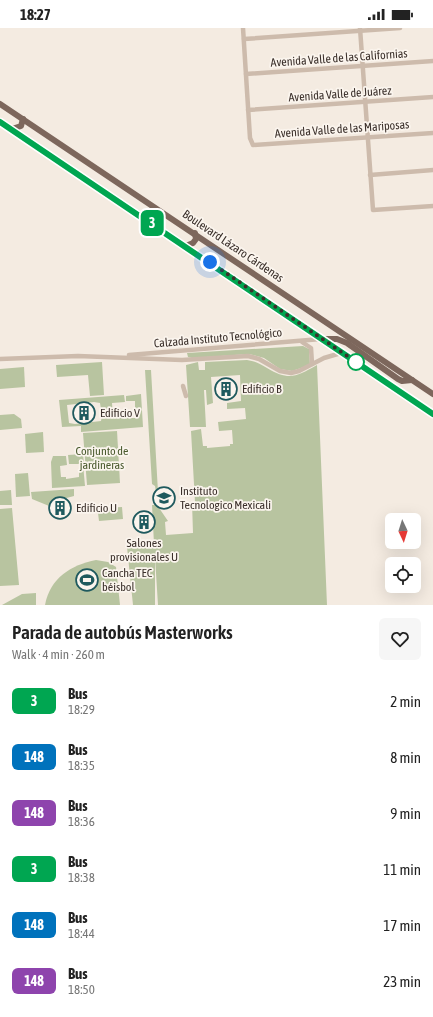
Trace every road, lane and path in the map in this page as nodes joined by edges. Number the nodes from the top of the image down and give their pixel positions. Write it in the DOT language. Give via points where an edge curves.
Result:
graph roads {
  1 [pos="243,28"];
  2 [pos="400,28"];
  3 [pos="360,29"];
  4 [pos="244,39"];
  5 [pos="433,61"];
  6 [pos="363,66"];
  7 [pos="246,74"];
  8 [pos="433,97"];
  9 [pos="365,102"];
  10 [pos="0,104"];
  11 [pos="248,110"];
  12 [pos="23,119"];
  13 [pos="0,122"];
  14 [pos="12,129"];
  15 [pos="433,133"];
  16 [pos="368,137"];
  17 [pos="433,170"];
  18 [pos="370,175"];
  19 [pos="433,206"];
  20 [pos="195,233"];
  21 [pos="186,246"];
  22 [pos="321,339"];
  23 [pos="300,341"];
  24 [pos="186,351"];
  25 [pos="341,353"];
  26 [pos="116,356"];
  27 [pos="0,359"];
  28 [pos="187,360"];
  29 [pos="312,364"];
  30 [pos="412,380"];
  31 [pos="183,386"];
  32 [pos="433,394"];
  33 [pos="186,396"];
  34 [pos="433,414"];
  1 -- 4 [label="street"];
  2 -- 3 [label="street"];
  3 -- 4 [label="street"];
  3 -- 6 [label="street"];
  4 -- 7 [label="street"];
  5 -- 6 [label="street, Avenida Valle de las Californias"];
  6 -- 7 [label="street, Avenida Valle de las Californias"];
  6 -- 9 [label="street"];
  7 -- 11 [label="street"];
  8 -- 9 [label="street, Avenida Valle de Juárez"];
  9 -- 11 [label="street, Avenida Valle de Juárez"];
  9 -- 16 [label="street"];
  10 -- 12 [label="main road, Boulevard Lázaro Cárdenas"];
  11 -- 16 [label="street, Avenida Valle de las Mariposas" via="253,145"];
  12 -- 14 [label="main road" via="21,126"];
  12 -- 20 [label="main road, Boulevard Lázaro Cárdenas"];
  13 -- 14 [label="main road"];
  14 -- 21 [label="main road"];
  15 -- 16 [label="street, Avenida Valle de las Mariposas"];
  16 -- 18 [label="street"];
  17 -- 18 [label="street"];
  18 -- 19 [label="street" via="373,210"];
  20 -- 21 [label="main road" via="194,243"];
  20 -- 30 [label="main road, Boulevard Lázaro Cárdenas"];
  21 -- 22 [label="main road"];
  22 -- 23 [label="street, Calzada Instituto Tecnológico"];
  22 -- 25 [label="main road"];
  22 -- 30 [label="main road" via="344,341 398,379"];
  23 -- 24 [label="street, Calzada Instituto Tecnológico"];
  23 -- 29 [label="street" via="311,348"];
  24 -- 26 [label="street, Calzada Instituto Tecnológico"];
  24 -- 28 [label="street" via="184,356"];
  25 -- 29 [label="street, Calzada Instituto Tecnológico"];
  25 -- 34 [label="main road"];
  26 -- 27 [label="street, Calzada Instituto Tecnológico"];
  26 -- 28 [label="street, Calzada Instituto Tecnológico"];
  28 -- 29 [label="street, Calzada Instituto Tecnológico" via="251,356 280,371 291,373"];
  30 -- 32 [label="main road, Boulevard Lázaro Cárdenas"];
  31 -- 33 [label="street"];
}
